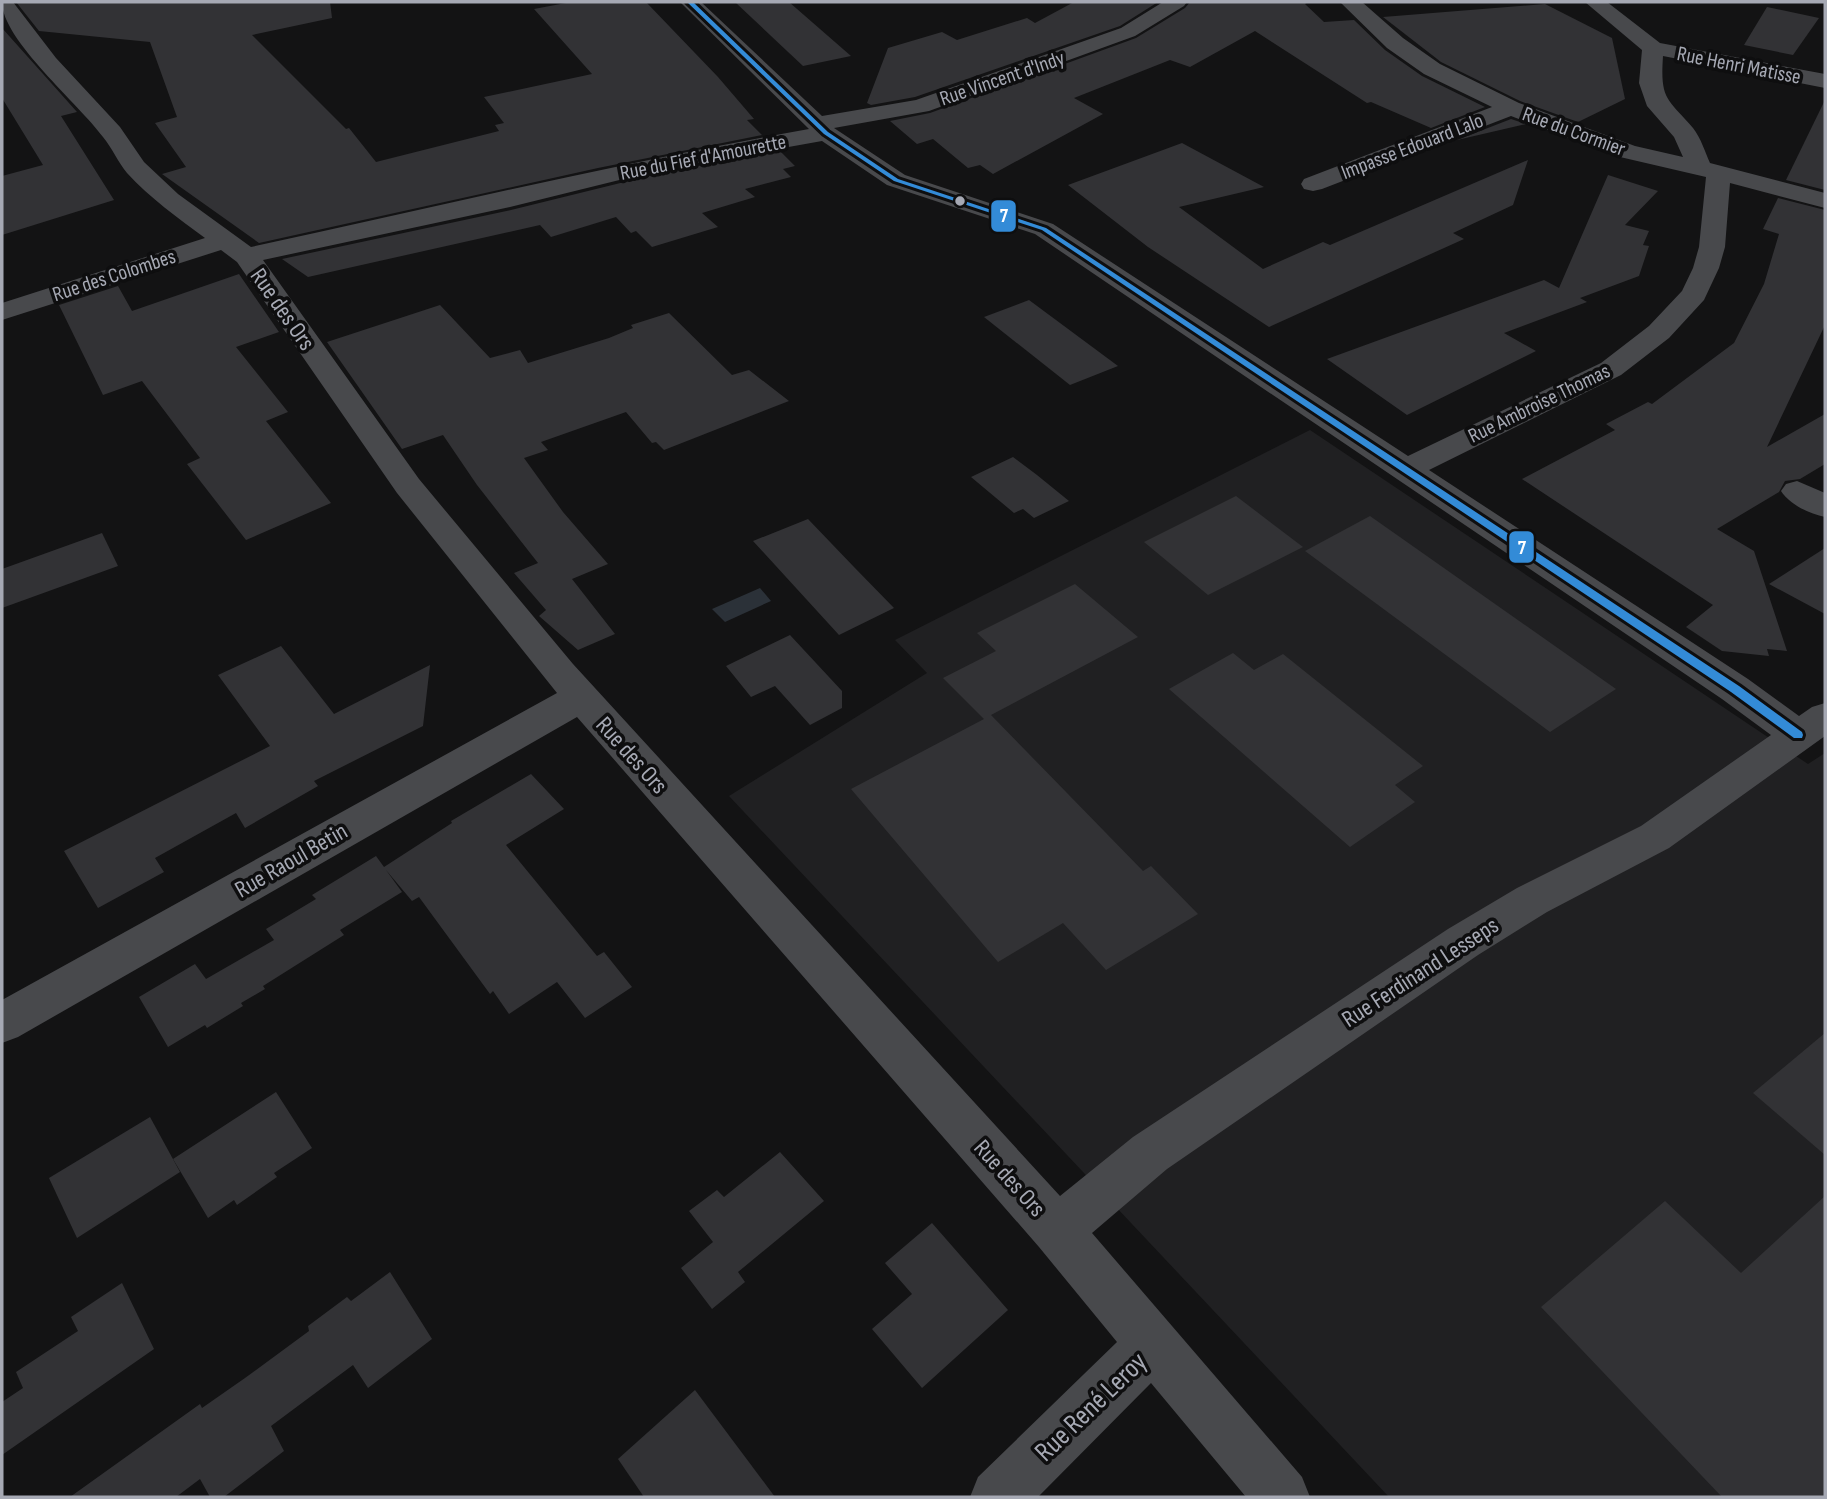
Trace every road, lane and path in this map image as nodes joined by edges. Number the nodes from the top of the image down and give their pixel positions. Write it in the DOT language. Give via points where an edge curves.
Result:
graph roads {
  1 [pos="3,2"];
  2 [pos="690,2"];
  3 [pos="1177,2"];
  4 [pos="1350,2"];
  5 [pos="1595,2"];
  6 [pos="1653,48"];
  7 [pos="1825,81"];
  8 [pos="1511,108"];
  9 [pos="821,128"];
  10 [pos="1710,171"];
  11 [pos="1313,184"];
  12 [pos="1825,201"];
  13 [pos="236,248"];
  14 [pos="2,312"];
  15 [pos="1405,470"];
  16 [pos="1797,491"];
  17 [pos="1825,507"];
  18 [pos="581,697"];
  19 [pos="1812,726"];
  20 [pos="2,1023"];
  21 [pos="1057,1230"];
  22 [pos="1153,1344"];
  23 [pos="998,1497"];
  24 [pos="1282,1497"];
  1 -- 13 [label="street, Rue des Ors" via="48,63 112,132 135,167 169,199"];
  2 -- 9 [label="street"];
  3 -- 9 [label="street, Rue Vincent d'Indy" via="1128,32 960,93"];
  4 -- 8 [label="street, Rue du Cormier" via="1432,69"];
  5 -- 6 [label="street"];
  6 -- 7 [label="street, Rue Henri Matisse"];
  6 -- 10 [label="street, Rue Ambroise Thomas" via="1650,83 1658,106 1685,134"];
  8 -- 10 [label="street, Rue du Cormier" via="1628,152"];
  8 -- 11 [label="street, Impasse Edouard Lalo"];
  9 -- 13 [label="street, Rue du Fief d'Amourette" via="510,199"];
  9 -- 15 [label="street" via="896,180 1044,229"];
  10 -- 12 [label="street, Rue du Cormier"];
  10 -- 15 [label="street, Rue Ambroise Thomas" via="1712,247 1706,268 1694,294 1659,332 1611,369"];
  13 -- 14 [label="street, Rue des Colombes"];
  13 -- 18 [label="street, Rue des Ors" via="408,486"];
  15 -- 19 [label="street" via="1735,689"];
  16 -- 17 [label="street"];
  18 -- 20 [label="street, Rue Raoul Betin"];
  18 -- 21 [label="street, Rue des Ors"];
  19 -- 21 [label="street, Rue Ferdinand Lesseps" via="1655,837 1532,900 1463,942 1150,1153"];
  21 -- 22 [label="street, Rue des Ors"];
  22 -- 23 [label="street, Rue René Leroy"];
  22 -- 24 [label="street, Rue des Ors"];
}
